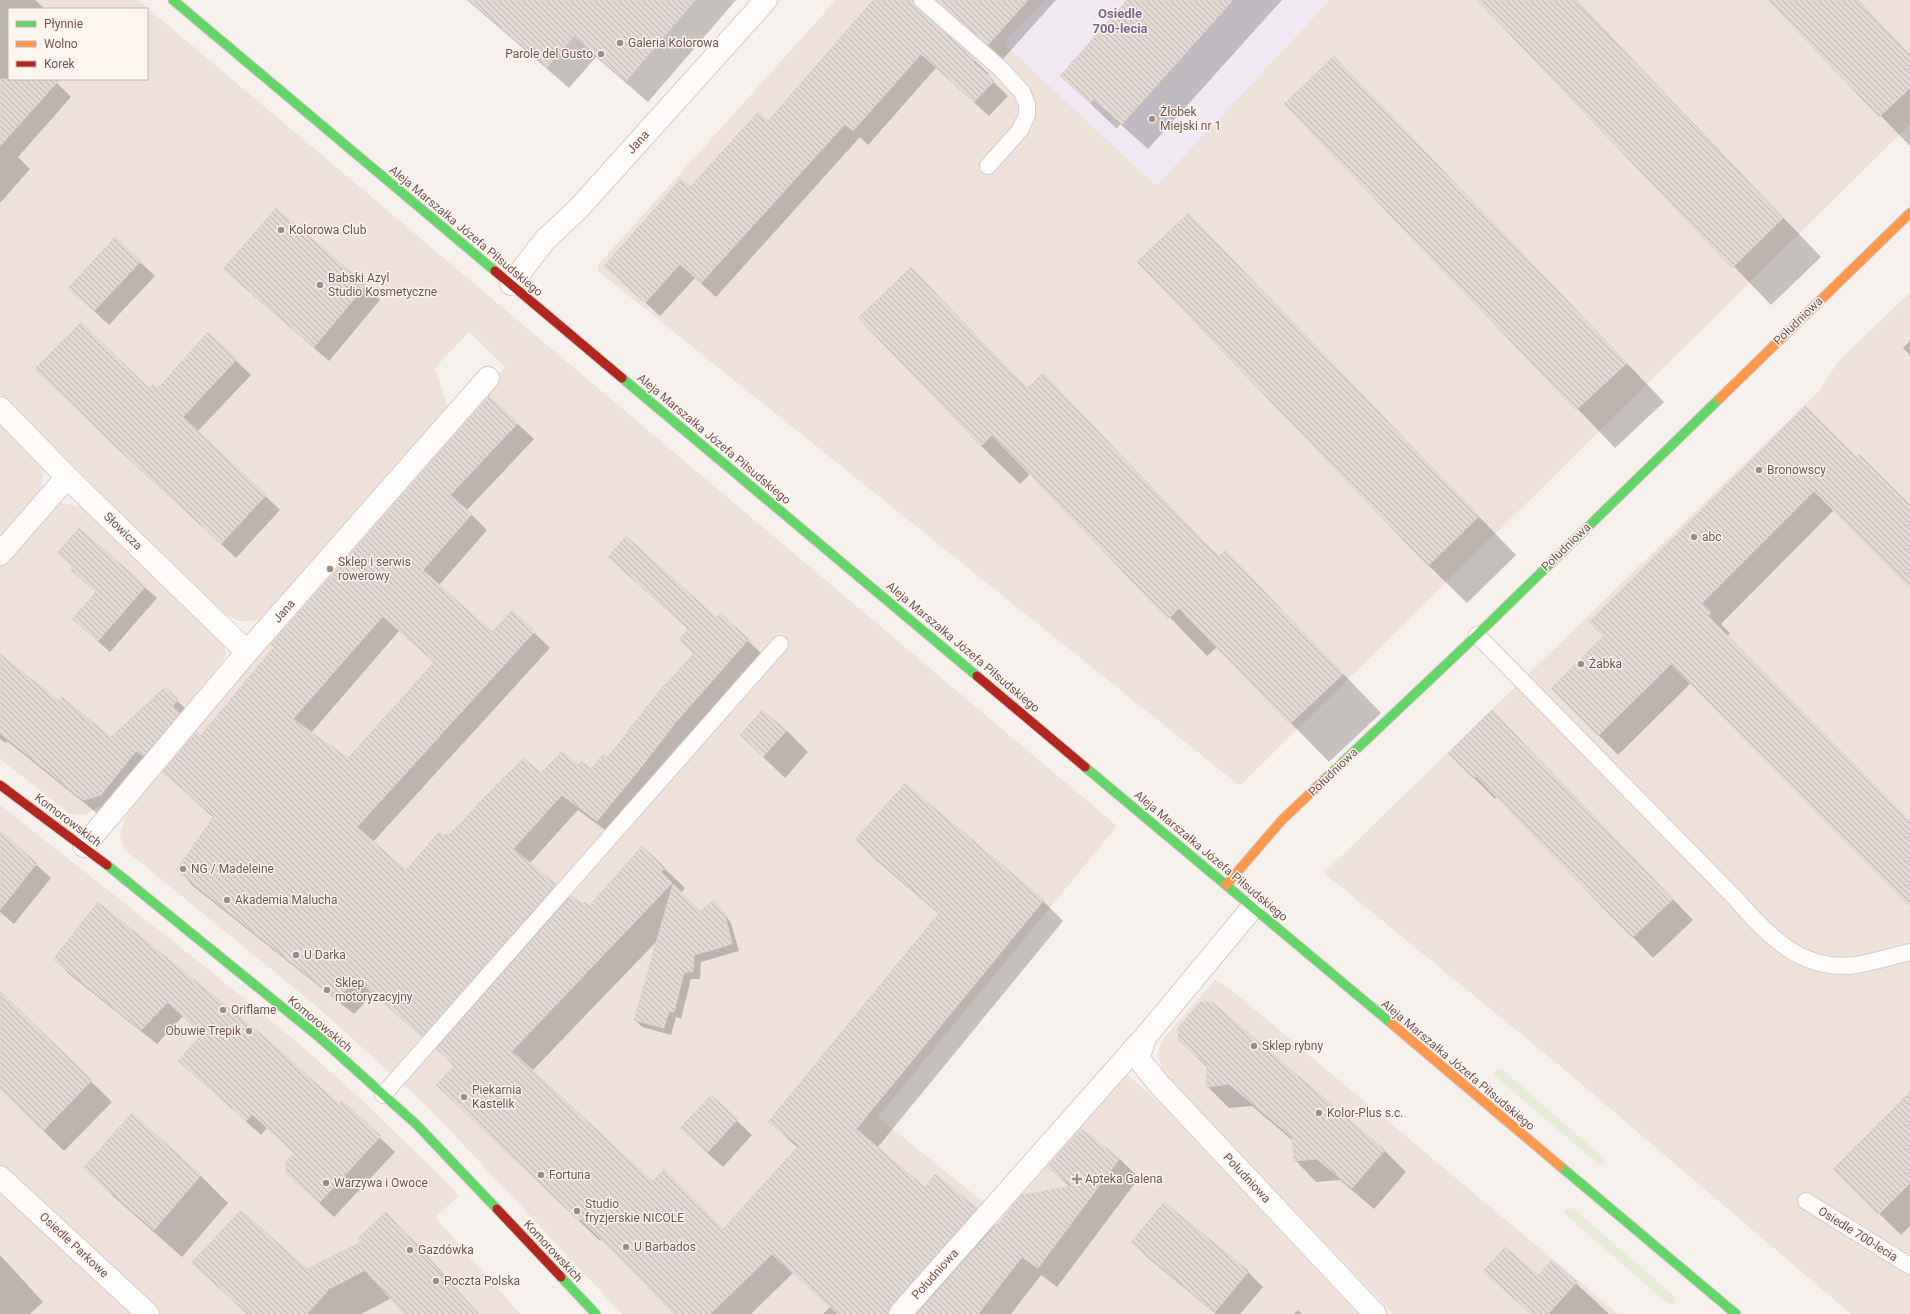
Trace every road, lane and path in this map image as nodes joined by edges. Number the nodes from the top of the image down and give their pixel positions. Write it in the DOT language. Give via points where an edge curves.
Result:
graph roads {
  1 [pos="173,0"];
  2 [pos="766,0"];
  3 [pos="922,0"];
  4 [pos="988,166"];
  5 [pos="1910,213"];
  6 [pos="511,284"];
  7 [pos="488,378"];
  8 [pos="0,408"];
  9 [pos="68,477"];
  10 [pos="0,554"];
  11 [pos="1477,635"];
  12 [pos="780,644"];
  13 [pos="247,652"];
  14 [pos="0,785"];
  15 [pos="84,846"];
  16 [pos="1226,884"];
  17 [pos="1253,907"];
  18 [pos="1910,952"];
  19 [pos="1146,1036"];
  20 [pos="383,1095"];
  21 [pos="0,1177"];
  22 [pos="1806,1201"];
  23 [pos="1910,1266"];
  24 [pos="148,1314"];
  25 [pos="596,1314"];
  26 [pos="900,1314"];
  27 [pos="1375,1314"];
  28 [pos="1736,1314"];
  1 -- 6 [label="street, Aleja Marszałka Józefa Piłsudskiego"];
  2 -- 6 [label="street, Jana" via="579,208 545,240"];
  3 -- 4 [label="lane" via="1001,69 1022,92 1027,104 1027,116 1020,130"];
  5 -- 11 [label="street, Południowa"];
  6 -- 16 [label="street, Aleja Marszałka Józefa Piłsudskiego"];
  7 -- 13 [label="street, Jana"];
  8 -- 9 [label="street, Słowicza"];
  9 -- 10 [label="street"];
  9 -- 13 [label="street, Słowicza"];
  11 -- 16 [label="street, Południowa" via="1282,820"];
  11 -- 18 [label="lane" via="1736,899 1759,926 1793,953 1822,964 1856,965"];
  12 -- 20 [label="lane"];
  13 -- 15 [label="street, Jana"];
  14 -- 15 [label="street, Komorowskich"];
  15 -- 20 [label="street, Komorowskich" via="319,1037"];
  16 -- 17 [label="street, Aleja Marszałka Józefa Piłsudskiego"];
  17 -- 19 [label="street, Południowa"];
  17 -- 28 [label="street, Aleja Marszałka Józefa Piłsudskiego"];
  19 -- 26 [label="street, Południowa"];
  19 -- 27 [label="street, Południowa" via="1138,1058 1158,1083"];
  20 -- 25 [label="street, Komorowskich" via="417,1125"];
  21 -- 24 [label="street, Osiedle Parkowe"];
  22 -- 23 [label="lane, Osiedle 700-lecia"];
}
